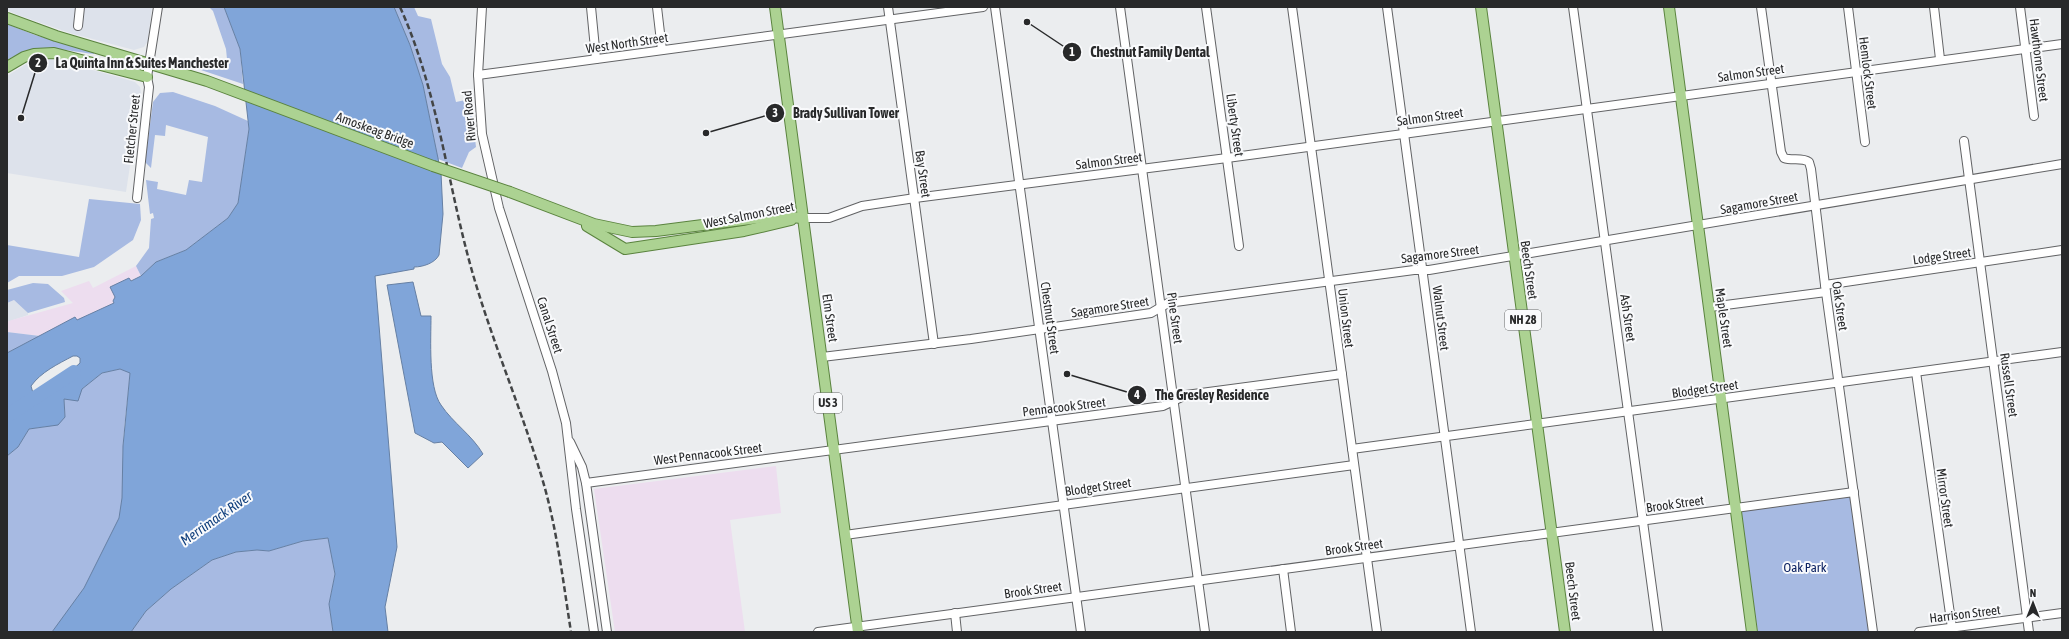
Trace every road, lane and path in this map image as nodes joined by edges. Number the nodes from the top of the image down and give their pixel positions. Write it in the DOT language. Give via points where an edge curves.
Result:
graph roads {
  1 [pos="80,7"];
  2 [pos="158,7"];
  3 [pos="482,7"];
  4 [pos="591,7"];
  5 [pos="657,7"];
  6 [pos="775,7"];
  7 [pos="888,7"];
  8 [pos="983,7"];
  9 [pos="995,7"];
  10 [pos="1120,7"];
  11 [pos="1206,7"];
  12 [pos="1292,7"];
  13 [pos="1387,7"];
  14 [pos="1481,7"];
  15 [pos="1573,7"];
  16 [pos="1669,7"];
  17 [pos="1761,7"];
  18 [pos="1848,7"];
  19 [pos="1934,7"];
  20 [pos="2020,7"];
  21 [pos="7,18"];
  22 [pos="890,19"];
  23 [pos="78,26"];
  24 [pos="778,34"];
  25 [pos="2062,44"];
  26 [pos="2026,48"];
  27 [pos="662,50"];
  28 [pos="596,59"];
  29 [pos="1940,59"];
  30 [pos="149,64"];
  31 [pos="7,67"];
  32 [pos="1856,71"];
  33 [pos="478,75"];
  34 [pos="147,77"];
  35 [pos="1771,82"];
  36 [pos="1680,95"];
  37 [pos="1587,108"];
  38 [pos="2034,116"];
  39 [pos="1496,120"];
  40 [pos="1404,133"];
  41 [pos="1964,141"];
  42 [pos="1865,142"];
  43 [pos="1311,146"];
  44 [pos="1227,158"];
  45 [pos="2062,164"];
  46 [pos="1143,169"];
  47 [pos="1969,180"];
  48 [pos="1018,185"];
  49 [pos="510,192"];
  50 [pos="137,198"];
  51 [pos="914,198"];
  52 [pos="1815,205"];
  53 [pos="567,214"];
  54 [pos="803,218"];
  55 [pos="502,220"];
  56 [pos="1698,225"];
  57 [pos="1606,241"];
  58 [pos="1239,246"];
  59 [pos="2062,250"];
  60 [pos="1514,256"];
  61 [pos="1979,263"];
  62 [pos="1422,270"];
  63 [pos="1330,281"];
  64 [pos="1826,289"];
  65 [pos="1710,307"];
  66 [pos="1161,308"];
  67 [pos="1040,330"];
  68 [pos="934,344"];
  69 [pos="2062,352"];
  70 [pos="822,357"];
  71 [pos="1993,361"];
  72 [pos="1916,372"];
  73 [pos="1342,374"];
  74 [pos="1839,382"];
  75 [pos="1722,398"];
  76 [pos="1174,401"];
  77 [pos="1629,411"];
  78 [pos="1053,421"];
  79 [pos="1537,424"];
  80 [pos="1444,436"];
  81 [pos="569,440"];
  82 [pos="834,449"];
  83 [pos="1352,449"];
  84 [pos="1354,465"];
  85 [pos="586,483"];
  86 [pos="1186,487"];
  87 [pos="1854,492"];
  88 [pos="1064,504"];
  89 [pos="1736,507"];
  90 [pos="1644,520"];
  91 [pos="1552,532"];
  92 [pos="845,535"];
  93 [pos="1459,545"];
  94 [pos="1368,558"];
  95 [pos="1283,569"];
  96 [pos="1198,580"];
  97 [pos="1076,596"];
  98 [pos="955,613"];
  99 [pos="2062,613"];
  100 [pos="2028,618"];
  101 [pos="1952,628"];
  102 [pos="857,630"];
  103 [pos="594,632"];
  104 [pos="607,632"];
  105 [pos="818,632"];
  106 [pos="957,632"];
  107 [pos="1081,632"];
  108 [pos="1205,632"];
  109 [pos="1291,632"];
  110 [pos="1378,632"];
  111 [pos="1471,632"];
  112 [pos="1565,632"];
  113 [pos="1658,632"];
  114 [pos="1752,632"];
  115 [pos="1873,632"];
  116 [pos="1919,632"];
  117 [pos="2029,632"];
  1 -- 23 [label="street"];
  2 -- 30 [label="street, Fletcher Street"];
  3 -- 33 [label="street, River Road"];
  4 -- 28 [label="street"];
  5 -- 27 [label="street"];
  6 -- 24 [label="main road, Elm Street / US 3"];
  7 -- 22 [label="street, Bay Street"];
  8 -- 22 [label="street, West North Street"];
  9 -- 48 [label="street, Chestnut Street"];
  10 -- 46 [label="street, Pine Street"];
  11 -- 44 [label="street, Liberty Street"];
  12 -- 43 [label="street, Union Street"];
  13 -- 40 [label="street, Walnut Street"];
  14 -- 39 [label="main road, Beech Street / NH 28"];
  15 -- 37 [label="street, Ash Street"];
  16 -- 36 [label="main road, Maple Street"];
  17 -- 35 [label="street, Oak Street"];
  18 -- 32 [label="street, Hemlock Street"];
  19 -- 29 [label="street"];
  20 -- 26 [label="street, Hawthorne Street"];
  21 -- 30 [label="main road, Amoskeag Bridge" via="56,36"];
  22 -- 24 [label="street, West North Street"];
  22 -- 51 [label="street, Bay Street"];
  24 -- 27 [label="street, West North Street"];
  24 -- 54 [label="main road, Elm Street / US 3"];
  25 -- 26 [label="street, Salmon Street"];
  26 -- 29 [label="street, Salmon Street"];
  26 -- 38 [label="street, Hawthorne Street"];
  27 -- 28 [label="street, West North Street"];
  28 -- 33 [label="street, West North Street"];
  29 -- 32 [label="street, Salmon Street"];
  30 -- 34 [label="street, Fletcher Street"];
  30 -- 49 [label="main road, Amoskeag Bridge, bridge" via="231,90 474,181"];
  31 -- 34 [label="main road" via="29,56 54,53"];
  32 -- 35 [label="street, Salmon Street"];
  32 -- 42 [label="street, Hemlock Street"];
  33 -- 55 [label="street, River Road" via="482,134"];
  34 -- 50 [label="street, Fletcher Street" via="149,86"];
  35 -- 36 [label="street, Salmon Street"];
  35 -- 52 [label="street, Oak Street" via="1781,152 1788,160 1810,162"];
  36 -- 37 [label="street, Salmon Street"];
  36 -- 56 [label="main road, Maple Street"];
  37 -- 39 [label="street, Salmon Street"];
  37 -- 57 [label="street, Ash Street"];
  39 -- 40 [label="street, Salmon Street"];
  39 -- 60 [label="main road, Beech Street / NH 28"];
  40 -- 43 [label="street, Salmon Street"];
  40 -- 62 [label="street, Walnut Street"];
  41 -- 47 [label="street, Russell Street"];
  43 -- 44 [label="street, Salmon Street"];
  43 -- 63 [label="street, Union Street"];
  44 -- 46 [label="street, Salmon Street"];
  44 -- 58 [label="street, Liberty Street"];
  45 -- 47 [label="street, Sagamore Street"];
  46 -- 48 [label="street, Salmon Street"];
  46 -- 66 [label="street, Pine Street"];
  47 -- 52 [label="street, Sagamore Street"];
  47 -- 61 [label="street, Russell Street"];
  48 -- 51 [label="street, Salmon Street"];
  48 -- 67 [label="street, Chestnut Street"];
  49 -- 53 [label="main road, West Salmon Street"];
  51 -- 54 [label="street, Salmon Street" via="862,206 829,218"];
  51 -- 68 [label="street, Bay Street"];
  52 -- 56 [label="street, Sagamore Street"];
  52 -- 64 [label="street, Oak Street"];
  53 -- 54 [label="main road, West Salmon Street" via="607,228 632,232 773,216"];
  53 -- 54 [label="main road, West Salmon Street" via="625,248 744,231"];
  54 -- 70 [label="main road, Elm Street / US 3"];
  55 -- 81 [label="street, Canal Street" via="552,371"];
  56 -- 57 [label="street, Sagamore Street"];
  56 -- 65 [label="main road, Maple Street"];
  57 -- 60 [label="street, Sagamore Street"];
  57 -- 77 [label="street, Ash Street"];
  59 -- 61 [label="street, Lodge Street"];
  60 -- 62 [label="street, Sagamore Street"];
  60 -- 79 [label="main road, Beech Street / NH 28"];
  61 -- 64 [label="street, Lodge Street"];
  61 -- 71 [label="street, Russell Street"];
  62 -- 63 [label="street, Sagamore Street"];
  62 -- 80 [label="street, Walnut Street"];
  63 -- 66 [label="street, Sagamore Street" via="1168,303"];
  63 -- 73 [label="street, Union Street"];
  64 -- 65 [label="street, Lodge Street"];
  64 -- 74 [label="street, Oak Street"];
  65 -- 75 [label="main road, Maple Street"];
  66 -- 67 [label="street, Sagamore Street" via="1151,313"];
  66 -- 76 [label="street, Pine Street"];
  67 -- 68 [label="street, Sagamore Street"];
  67 -- 78 [label="street, Chestnut Street"];
  68 -- 70 [label="street, Sagamore Street"];
  69 -- 71 [label="street, Blodget Street"];
  70 -- 82 [label="main road, Elm Street / US 3"];
  71 -- 72 [label="street, Blodget Street"];
  71 -- 100 [label="street, Russell Street"];
  72 -- 74 [label="street, Blodget Street"];
  72 -- 101 [label="street, Mirror Street"];
  73 -- 76 [label="street, Pennacook Street" via="1186,395"];
  73 -- 83 [label="street, Union Street"];
  74 -- 75 [label="street, Blodget Street"];
  74 -- 87 [label="street, Oak Street"];
  75 -- 77 [label="street, Blodget Street"];
  75 -- 89 [label="main road, Maple Street"];
  76 -- 78 [label="street, Pennacook Street" via="1163,406"];
  76 -- 86 [label="street, Pine Street"];
  77 -- 79 [label="street, Blodget Street"];
  77 -- 90 [label="street, Ash Street"];
  78 -- 82 [label="street, Pennacook Street"];
  78 -- 88 [label="street, Chestnut Street"];
  79 -- 80 [label="street, Blodget Street"];
  79 -- 91 [label="main road, Beech Street / NH 28"];
  80 -- 83 [label="street, Blodget Street"];
  80 -- 93 [label="street, Walnut Street"];
  81 -- 85 [label="street, Canal Street" via="582,467"];
  81 -- 103 [label="street, Canal Street"];
  82 -- 85 [label="street, West Pennacook Street"];
  82 -- 92 [label="main road, Elm Street / US 3"];
  83 -- 84 [label="street, Union Street"];
  84 -- 86 [label="street, Blodget Street"];
  84 -- 94 [label="street, Union Street"];
  85 -- 104 [label="street, Canal Street"];
  86 -- 88 [label="street, Blodget Street"];
  86 -- 96 [label="street, Pine Street"];
  87 -- 89 [label="street, Brook Street"];
  87 -- 115 [label="street, Oak Street"];
  88 -- 92 [label="street, Blodget Street"];
  88 -- 97 [label="street, Chestnut Street"];
  89 -- 90 [label="street, Brook Street"];
  89 -- 114 [label="main road, Maple Street"];
  90 -- 91 [label="street, Brook Street"];
  90 -- 113 [label="street, Ash Street"];
  91 -- 93 [label="street, Brook Street"];
  91 -- 112 [label="main road, Beech Street / NH 28"];
  92 -- 102 [label="main road, Elm Street / US 3"];
  93 -- 94 [label="street, Brook Street"];
  93 -- 111 [label="street, Walnut Street"];
  94 -- 95 [label="street, Brook Street"];
  94 -- 110 [label="street, Union Street"];
  95 -- 96 [label="street, Brook Street"];
  95 -- 109 [label="street"];
  96 -- 97 [label="street, Brook Street"];
  96 -- 108 [label="street, Pine Street"];
  97 -- 98 [label="street, Brook Street"];
  97 -- 107 [label="street, Chestnut Street"];
  98 -- 102 [label="street, Brook Street"];
  98 -- 106 [label="street"];
  99 -- 100 [label="street, Harrison Street"];
  100 -- 101 [label="street, Harrison Street"];
  100 -- 117 [label="street, Russell Street"];
  101 -- 116 [label="street, Harrison Street"];
  102 -- 105 [label="street, Brook Street"];
}
